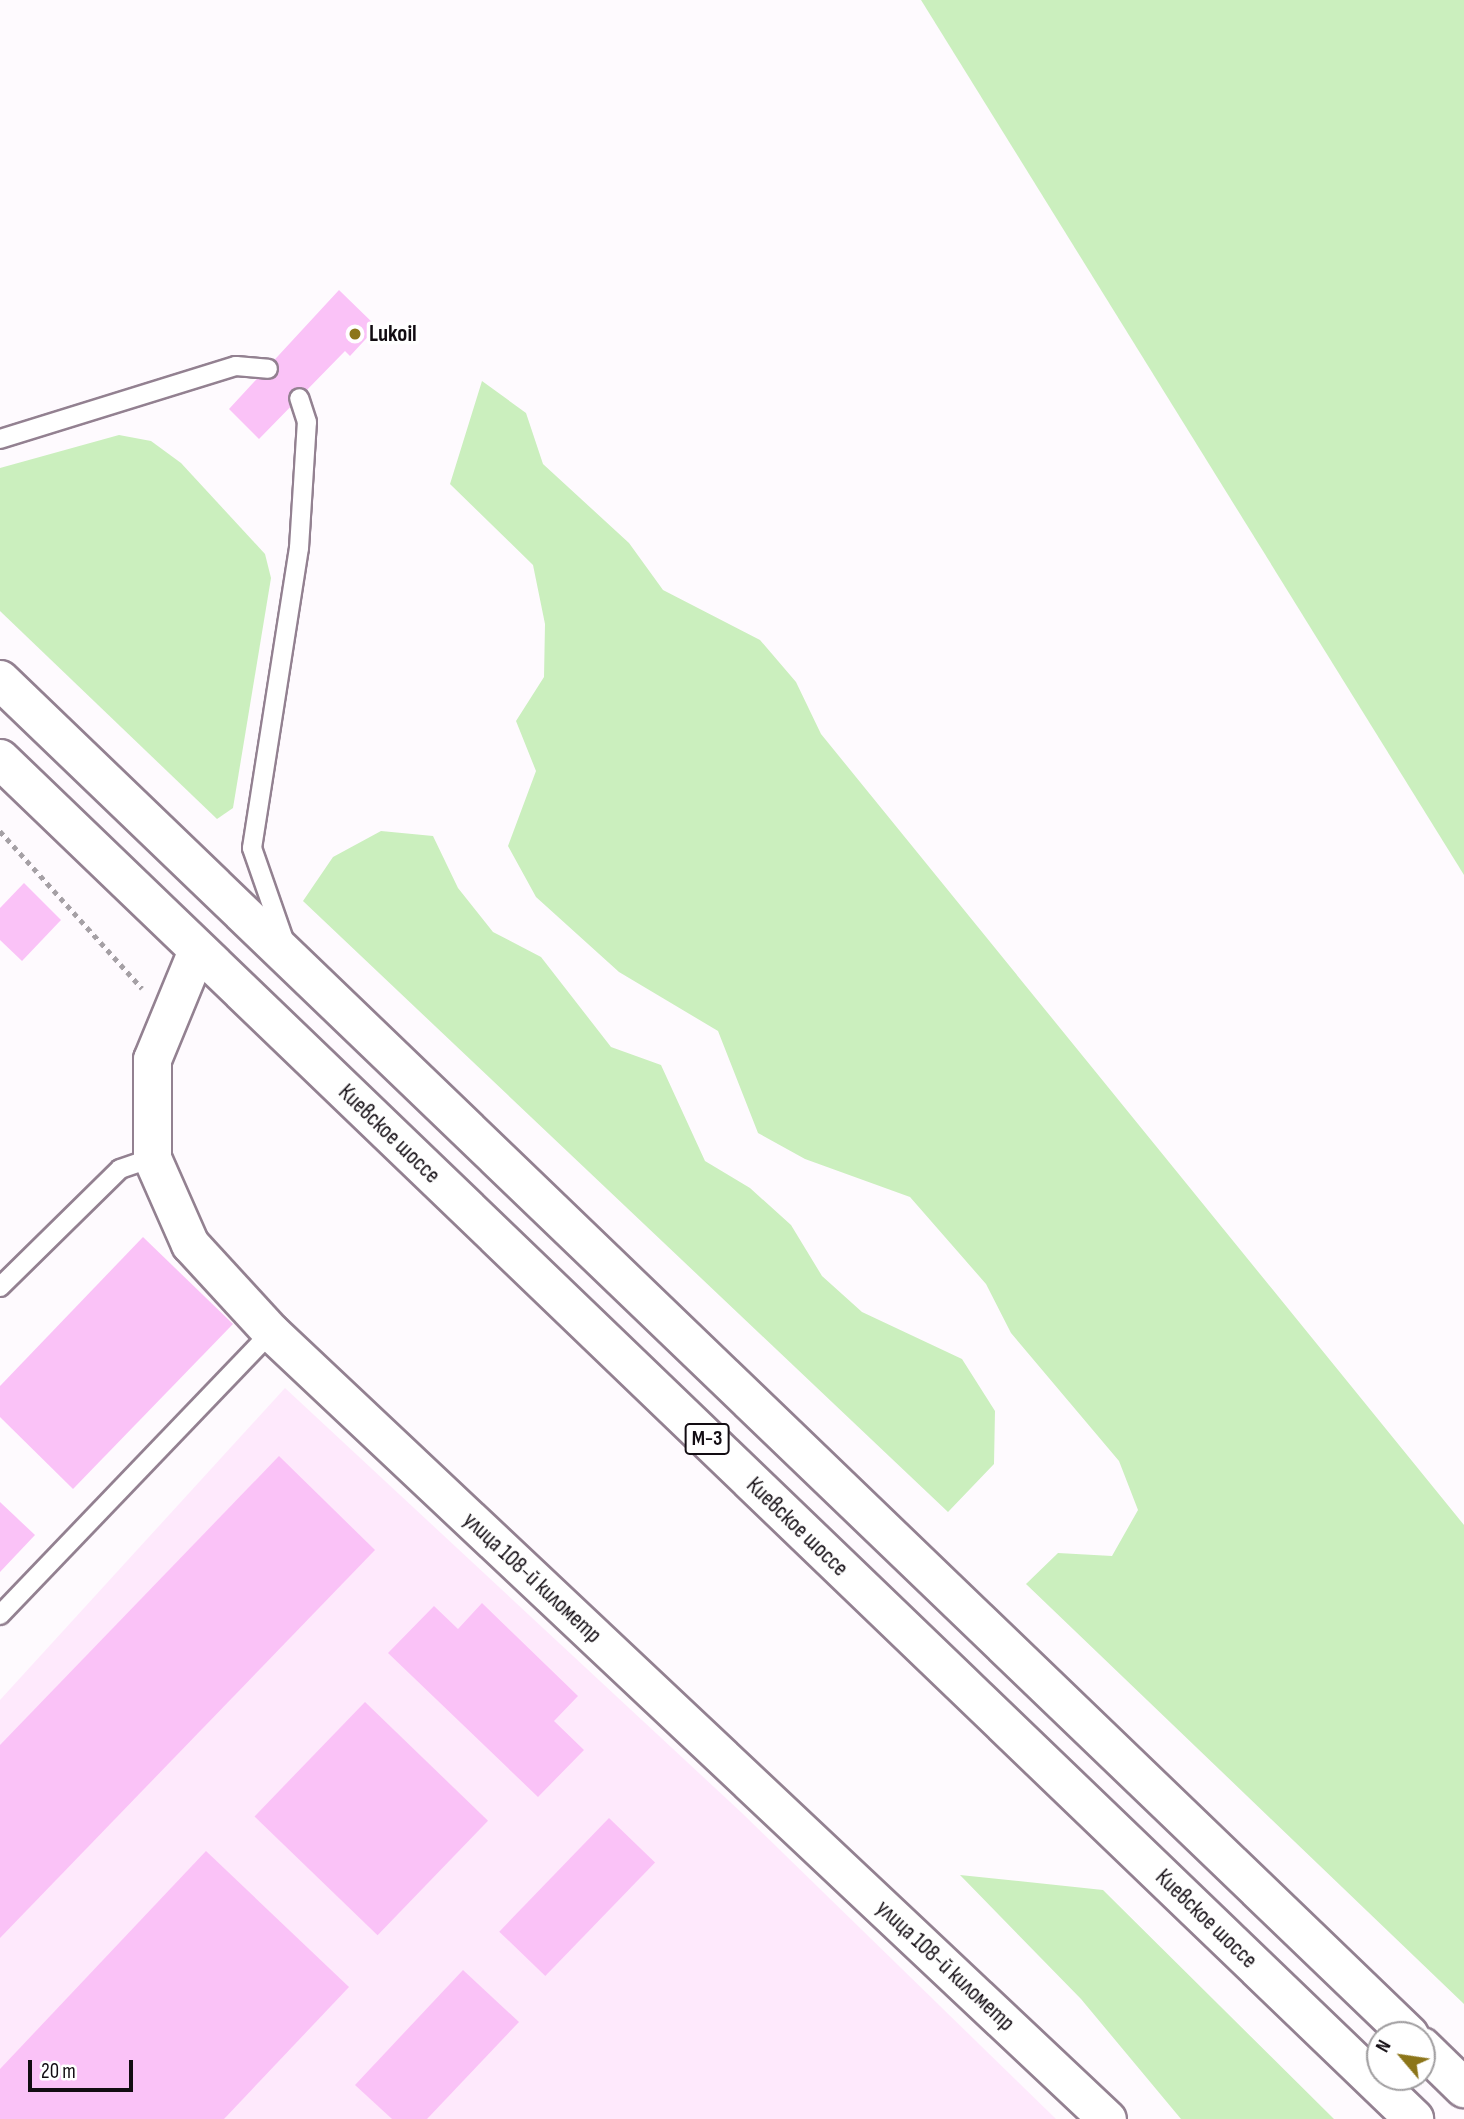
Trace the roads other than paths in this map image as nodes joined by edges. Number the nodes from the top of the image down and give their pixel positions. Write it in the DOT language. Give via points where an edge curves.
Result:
graph roads {
  1 [pos="268,369"];
  2 [pos="299,398"];
  3 [pos="0,439"];
  4 [pos="0,680"];
  5 [pos="0,759"];
  6 [pos="197,950"];
  7 [pos="299,968"];
  8 [pos="152,1158"];
  9 [pos="0,1287"];
  10 [pos="271,1332"];
  11 [pos="0,1615"];
  12 [pos="1394,2021"];
  13 [pos="1436,2061"];
  14 [pos="1464,2088"];
  15 [pos="1107,2119"];
  16 [pos="1414,2119"];
  1 -- 3 [label="lane" via="236,366"];
  2 -- 7 [label="lane" via="307,422 299,548 252,848 280,932"];
  4 -- 7 [label="highway, М-3"];
  5 -- 6 [label="highway, Киевское шоссе / М-3"];
  6 -- 8 [label="street, улица 108-й километр" via="152,1059"];
  6 -- 16 [label="highway, Киевское шоссе / М-3"];
  7 -- 12 [label="highway, М-3"];
  8 -- 9 [label="lane" via="120,1169"];
  8 -- 10 [label="street, улица 108-й километр" via="190,1244"];
  10 -- 11 [label="lane"];
  10 -- 15 [label="street, улица 108-й километр"];
  13 -- 14 [label="highway"];
}
